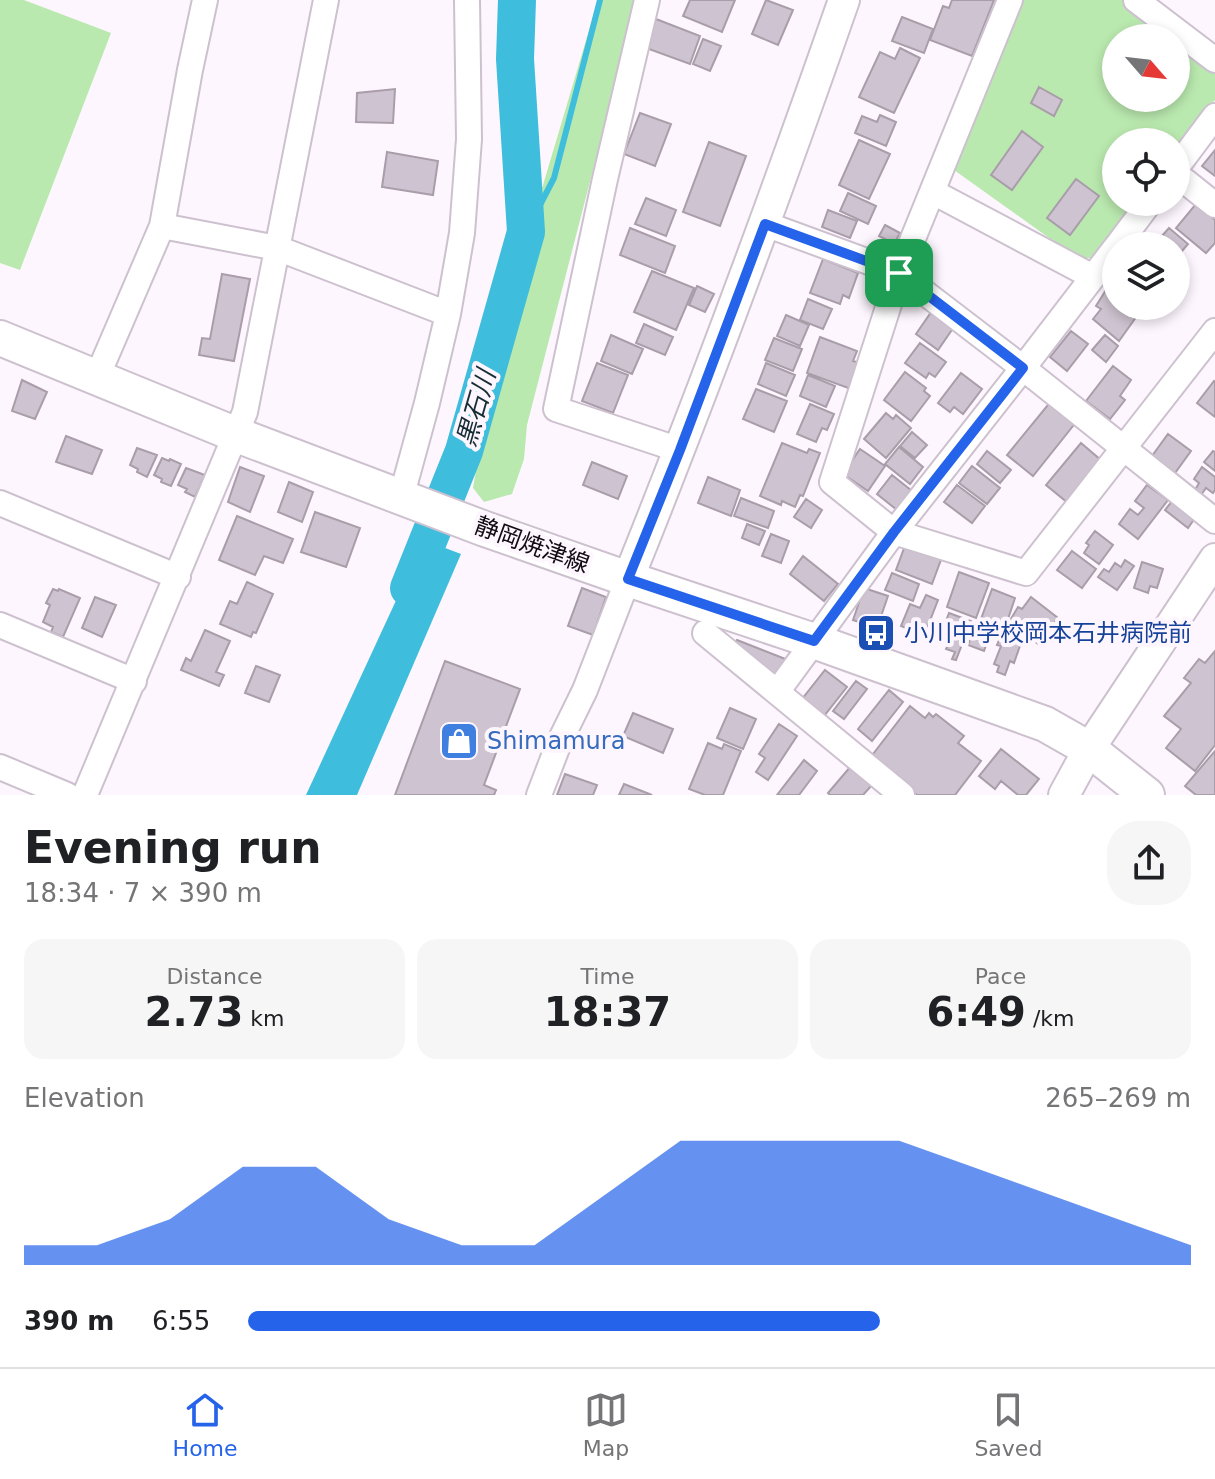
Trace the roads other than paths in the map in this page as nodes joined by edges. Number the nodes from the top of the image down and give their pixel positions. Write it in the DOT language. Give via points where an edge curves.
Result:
graph roads {
  1 [pos="205,0"];
  2 [pos="326,0"];
  3 [pos="467,0"];
  4 [pos="647,0"];
  5 [pos="1010,0"];
  6 [pos="1136,0"];
  7 [pos="842,1"];
  8 [pos="1215,60"];
  9 [pos="1215,116"];
  10 [pos="1190,149"];
  11 [pos="1190,185"];
  12 [pos="933,192"];
  13 [pos="1215,205"];
  14 [pos="1139,216"];
  15 [pos="765,224"];
  16 [pos="162,226"];
  17 [pos="1127,232"];
  18 [pos="277,248"];
  19 [pos="1102,265"];
  20 [pos="899,273"];
  21 [pos="1093,277"];
  22 [pos="448,314"];
  23 [pos="1215,331"];
  24 [pos="0,338"];
  25 [pos="1023,368"];
  26 [pos="97,377"];
  27 [pos="237,435"];
  28 [pos="1123,448"];
  29 [pos="680,450"];
  30 [pos="415,502"];
  31 [pos="0,503"];
  32 [pos="1215,521"];
  33 [pos="894,532"];
  34 [pos="1215,559"];
  35 [pos="178,577"];
  36 [pos="628,579"];
  37 [pos="0,625"];
  38 [pos="705,633"];
  39 [pos="814,641"];
  40 [pos="134,681"];
  41 [pos="777,692"];
  42 [pos="1089,749"];
  43 [pos="0,767"];
  44 [pos="67,795"];
  45 [pos="85,795"];
  46 [pos="539,795"];
  47 [pos="902,795"];
  48 [pos="1064,795"];
  49 [pos="1147,795"];
  1 -- 16 [label="street"];
  2 -- 18 [label="street"];
  3 -- 22 [label="street" via="469,139 462,233"];
  4 -- 29 [label="street" via="556,409"];
  5 -- 12 [label="street"];
  6 -- 8 [label="street"];
  7 -- 15 [label="street"];
  9 -- 10 [label="street"];
  11 -- 13 [label="street"];
  12 -- 20 [label="street"];
  12 -- 21 [label="street"];
  14 -- 17 [label="street"];
  15 -- 20 [label="street"];
  15 -- 29 [label="street"];
  16 -- 18 [label="street"];
  16 -- 26 [label="street"];
  18 -- 22 [label="street"];
  18 -- 27 [label="street"];
  19 -- 21 [label="street"];
  20 -- 25 [label="street"];
  20 -- 33 [label="street" via="832,482"];
  21 -- 25 [label="street"];
  22 -- 30 [label="street" via="427,403"];
  23 -- 28 [label="street"];
  24 -- 26 [label="main road, 静岡焼津線"];
  25 -- 28 [label="street"];
  25 -- 33 [label="street"];
  26 -- 27 [label="main road, 静岡焼津線"];
  27 -- 30 [label="main road, 静岡焼津線"];
  27 -- 35 [label="street"];
  28 -- 32 [label="street"];
  28 -- 33 [label="street" via="1026,573"];
  29 -- 36 [label="street"];
  30 -- 36 [label="main road, 静岡焼津線"];
  31 -- 35 [label="street"];
  33 -- 39 [label="street"];
  34 -- 42 [label="street"];
  35 -- 40 [label="street"];
  36 -- 39 [label="main road, 静岡焼津線"];
  36 -- 46 [label="street"];
  37 -- 40 [label="street"];
  38 -- 41 [label="street"];
  39 -- 41 [label="street"];
  39 -- 42 [label="main road, 静岡焼津線" via="1045,724"];
  40 -- 45 [label="street"];
  41 -- 47 [label="street"];
  42 -- 48 [label="street"];
  42 -- 49 [label="main road, 静岡焼津線"];
  43 -- 44 [label="street"];
}
